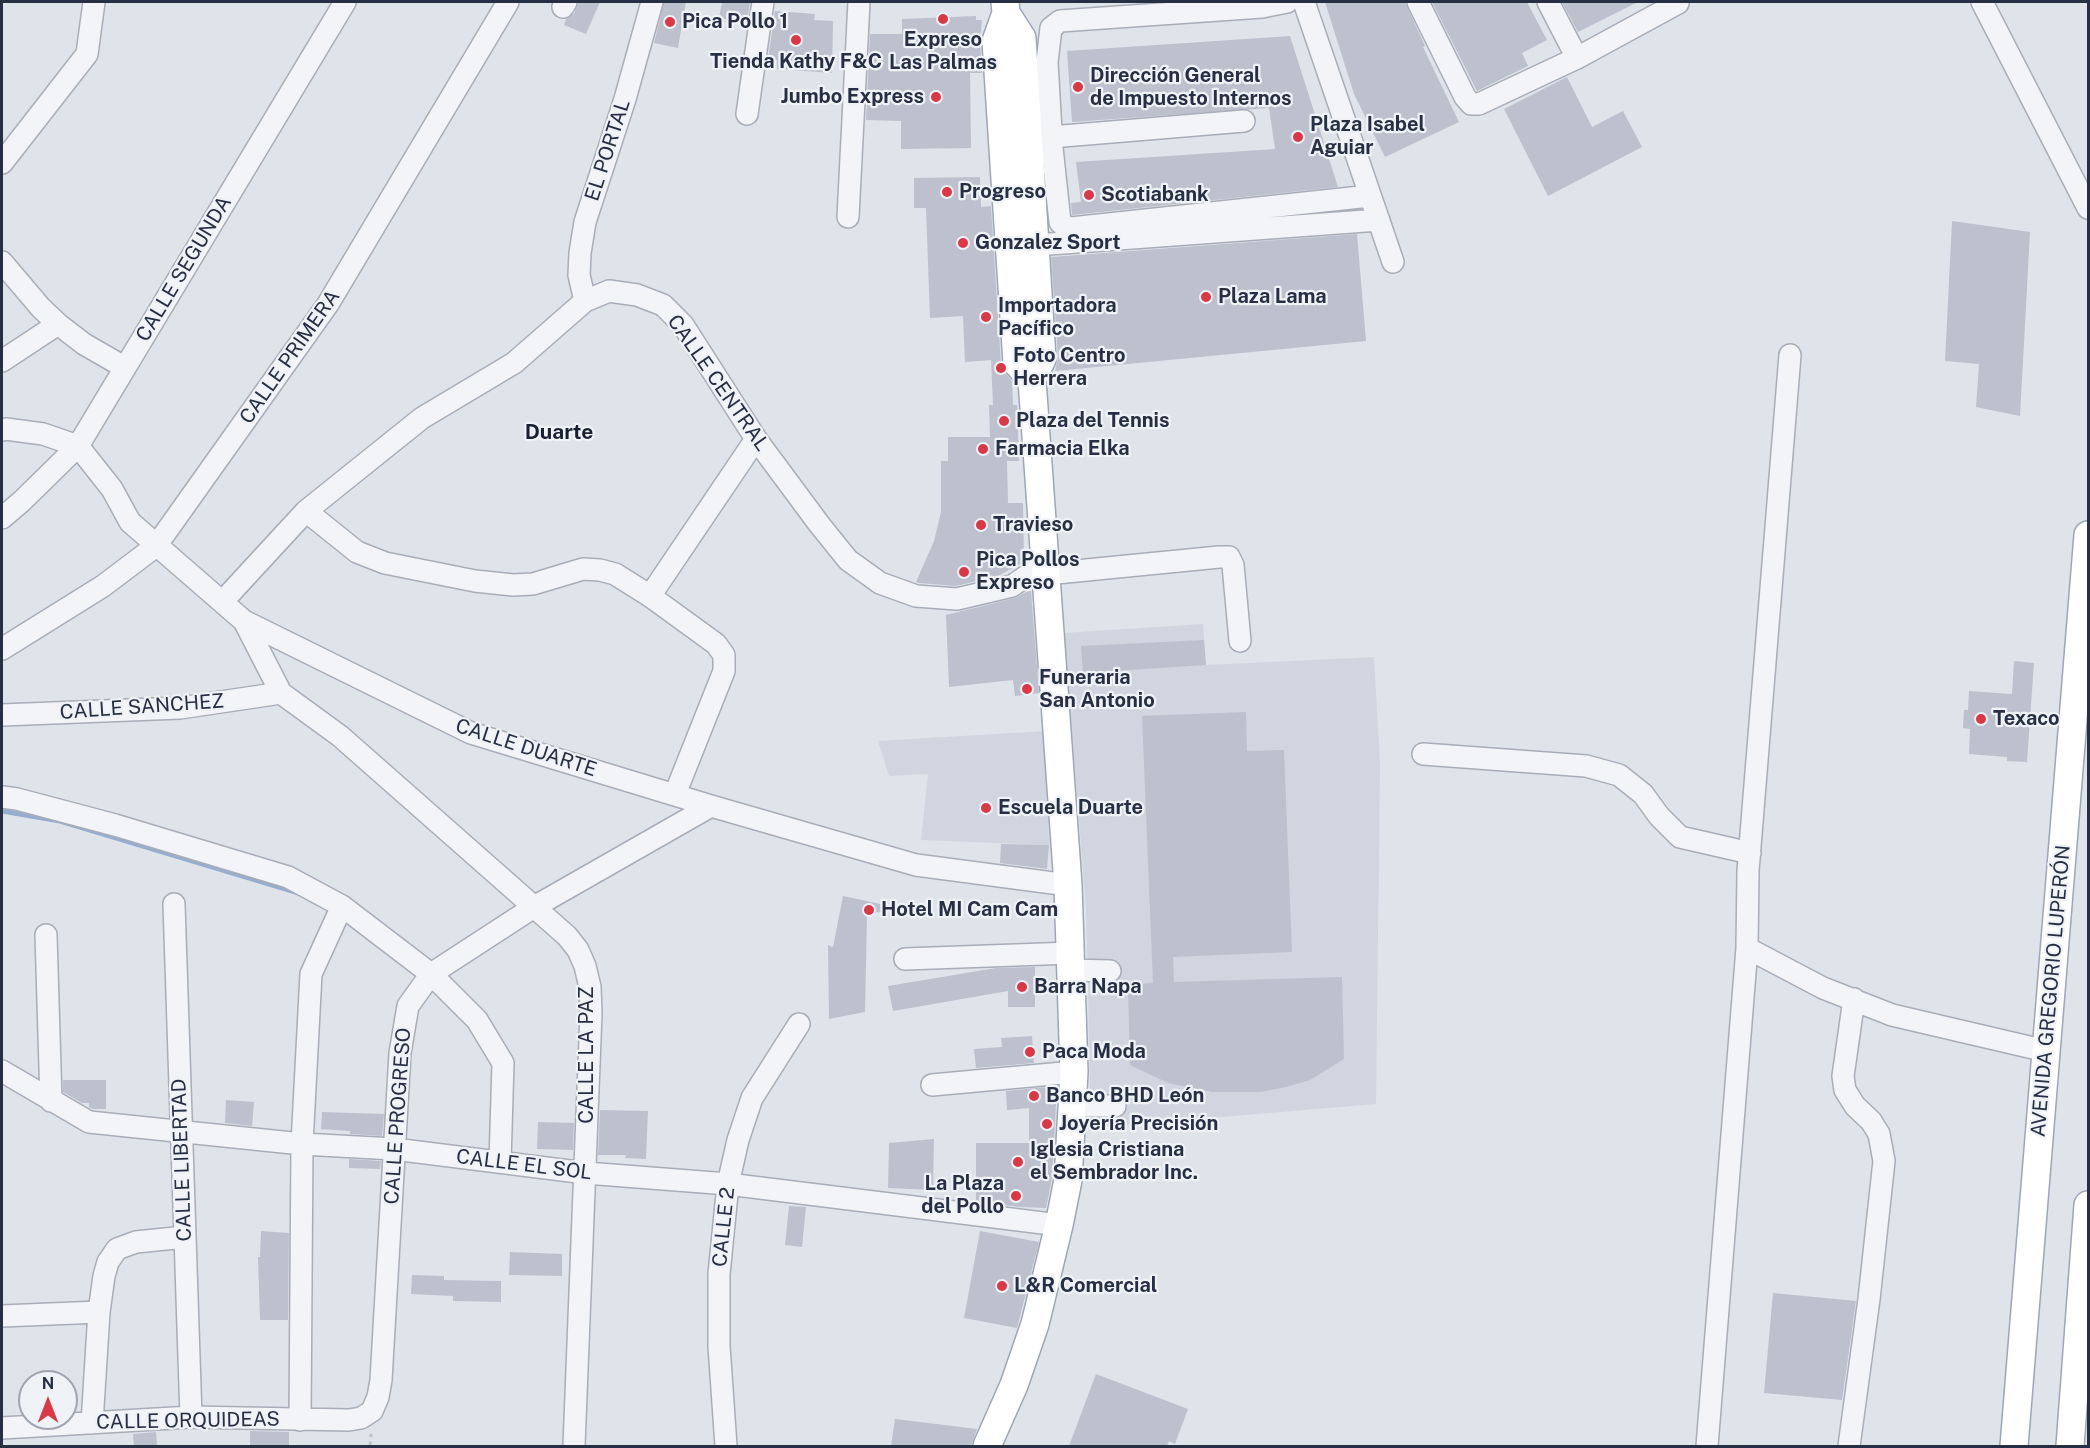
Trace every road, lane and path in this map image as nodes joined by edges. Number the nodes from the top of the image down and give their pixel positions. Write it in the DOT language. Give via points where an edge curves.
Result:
graph roads {
  1 [pos="94,2"];
  2 [pos="345,2"];
  3 [pos="508,2"];
  4 [pos="652,2"];
  5 [pos="763,2"];
  6 [pos="859,2"];
  7 [pos="1287,2"];
  8 [pos="1304,2"];
  9 [pos="1418,2"];
  10 [pos="1548,2"];
  11 [pos="1982,2"];
  12 [pos="1678,3"];
  13 [pos="1006,7"];
  14 [pos="1578,58"];
  15 [pos="747,114"];
  16 [pos="1244,121"];
  17 [pos="1044,145"];
  18 [pos="2,163"];
  19 [pos="1370,196"];
  20 [pos="2088,208"];
  21 [pos="848,218"];
  22 [pos="1379,220"];
  23 [pos="1023,246"];
  24 [pos="2,262"];
  25 [pos="1393,262"];
  26 [pos="585,301"];
  27 [pos="58,324"];
  28 [pos="1790,355"];
  29 [pos="2,361"];
  30 [pos="124,367"];
  31 [pos="2,430"];
  32 [pos="756,439"];
  33 [pos="78,446"];
  34 [pos="306,511"];
  35 [pos="2,518"];
  36 [pos="2088,536"];
  37 [pos="156,546"];
  38 [pos="1046,569"];
  39 [pos="650,596"];
  40 [pos="223,601"];
  41 [pos="244,621"];
  42 [pos="1240,640"];
  43 [pos="2,649"];
  44 [pos="281,693"];
  45 [pos="2,715"];
  46 [pos="1423,754"];
  47 [pos="675,794"];
  48 [pos="2,796"];
  49 [pos="711,806"];
  50 [pos="1750,853"];
  51 [pos="1068,885"];
  52 [pos="174,904"];
  53 [pos="342,906"];
  54 [pos="534,907"];
  55 [pos="46,935"];
  56 [pos="1747,948"];
  57 [pos="905,959"];
  58 [pos="1071,961"];
  59 [pos="1110,970"];
  60 [pos="431,974"];
  61 [pos="1854,999"];
  62 [pos="799,1024"];
  63 [pos="2046,1051"];
  64 [pos="2,1071"];
  65 [pos="1074,1072"];
  66 [pos="932,1085"];
  67 [pos="51,1101"];
  68 [pos="1072,1106"];
  69 [pos="1115,1106"];
  70 [pos="182,1131"];
  71 [pos="302,1144"];
  72 [pos="394,1149"];
  73 [pos="500,1162"];
  74 [pos="586,1173"];
  75 [pos="728,1184"];
  76 [pos="2088,1205"];
  77 [pos="1059,1225"];
  78 [pos="185,1237"];
  79 [pos="99,1312"];
  80 [pos="2,1317"];
  81 [pos="372,1411"];
  82 [pos="191,1417"];
  83 [pos="300,1420"];
  84 [pos="92,1423"];
  85 [pos="2,1428"];
  86 [pos="574,1446"];
  87 [pos="726,1446"];
  88 [pos="988,1446"];
  89 [pos="1707,1446"];
  90 [pos="1849,1446"];
  91 [pos="2014,1446"];
  92 [pos="2070,1446"];
  1 -- 18 [label="street" via="87,54"];
  2 -- 30 [label="street, CALLE SEGUNDA"];
  3 -- 37 [label="street, CALLE PRIMERA" via="328,304"];
  4 -- 26 [label="street, EL PORTAL" via="585,222 579,253"];
  5 -- 15 [label="street"];
  6 -- 21 [label="street"];
  7 -- 17 [label="street" via="1060,21 1051,28"];
  8 -- 19 [label="street"];
  9 -- 14 [label="street" via="1472,104"];
  10 -- 14 [label="street"];
  11 -- 20 [label="street"];
  12 -- 14 [label="street"];
  13 -- 17 [label="main road" via="1022,38"];
  13 -- 23 [label="main road" via="996,41"];
  16 -- 17 [label="street"];
  17 -- 19 [label="street" via="1060,222 1071,228"];
  17 -- 23 [label="main road"];
  19 -- 22 [label="street"];
  22 -- 23 [label="street"];
  22 -- 25 [label="street"];
  23 -- 38 [label="main road" via="1017,363 1032,380"];
  24 -- 27 [label="street"];
  26 -- 32 [label="street, CALLE CENTRAL" via="609,291 637,295 663,305 683,325"];
  26 -- 34 [label="street, CALLE CENTRAL" via="514,363 422,418"];
  27 -- 29 [label="street"];
  27 -- 30 [label="street"];
  28 -- 50 [label="street"];
  30 -- 33 [label="street, CALLE SEGUNDA"];
  31 -- 33 [label="street" via="43,434"];
  32 -- 38 [label="street, CALLE CENTRAL" via="848,560 880,583 916,597 957,598 1012,586"];
  32 -- 39 [label="street"];
  33 -- 35 [label="street, CALLE SEGUNDA"];
  33 -- 37 [label="street, CALLE DUARTE" via="112,489 130,522"];
  34 -- 39 [label="street" via="357,552 385,562 513,585 533,584 583,569 600,570 615,574"];
  34 -- 40 [label="street, CALLE CENTRAL"];
  36 -- 63 [label="main road, AVENIDA GREGORIO LUPERÓN"];
  37 -- 40 [label="street, CALLE DUARTE"];
  37 -- 43 [label="street, CALLE PRIMERA" via="103,586"];
  38 -- 42 [label="street" via="1229,558 1233,565"];
  38 -- 51 [label="main road"];
  39 -- 47 [label="street" via="716,644 724,655 720,683"];
  40 -- 41 [label="street, CALLE DUARTE"];
  41 -- 44 [label="street"];
  41 -- 47 [label="street, CALLE DUARTE" via="471,733"];
  44 -- 45 [label="street, CALLE SANCHEZ" via="180,708"];
  44 -- 54 [label="street, CALLE LA PAZ" via="340,736"];
  46 -- 50 [label="street" via="1586,766 1619,775 1643,794 1680,837"];
  47 -- 49 [label="street, CALLE DUARTE"];
  48 -- 53 [label="street" via="115,825 288,878"];
  49 -- 51 [label="street, CALLE DUARTE" via="916,865"];
  49 -- 54 [label="street, CALLE PROGRESO"];
  50 -- 56 [label="street"];
  51 -- 58 [label="main road"];
  52 -- 70 [label="street, CALLE LIBERTAD"];
  53 -- 60 [label="street"];
  53 -- 71 [label="street" via="311,974"];
  54 -- 60 [label="street, CALLE PROGRESO"];
  54 -- 74 [label="street, CALLE LA PAZ" via="578,950 590,987"];
  55 -- 67 [label="street"];
  56 -- 61 [label="street" via="1823,988"];
  56 -- 89 [label="street"];
  57 -- 58 [label="street"];
  58 -- 59 [label="street"];
  58 -- 65 [label="main road"];
  60 -- 72 [label="street, CALLE PROGRESO" via="408,1006 400,1053"];
  60 -- 73 [label="street" via="477,1020 503,1063"];
  61 -- 63 [label="street" via="1892,1016"];
  61 -- 90 [label="street" via="1843,1076 1845,1090 1879,1134 1884,1161"];
  62 -- 75 [label="street, CALLE 2" via="752,1098"];
  63 -- 91 [label="main road, AVENIDA GREGORIO LUPERÓN"];
  64 -- 67 [label="street, CALLE EL SOL"];
  65 -- 66 [label="street"];
  65 -- 68 [label="main road"];
  67 -- 70 [label="street, CALLE EL SOL" via="89,1122"];
  68 -- 69 [label="street"];
  68 -- 77 [label="main road" via="1068,1180"];
  70 -- 71 [label="street, CALLE EL SOL"];
  70 -- 78 [label="street, CALLE LIBERTAD"];
  71 -- 72 [label="street, CALLE EL SOL"];
  71 -- 83 [label="street"];
  72 -- 73 [label="street, CALLE EL SOL"];
  72 -- 81 [label="street, CALLE PROGRESO" via="381,1380"];
  73 -- 74 [label="street, CALLE EL SOL"];
  74 -- 75 [label="street, CALLE EL SOL"];
  74 -- 86 [label="street, CALLE LA PAZ"];
  75 -- 77 [label="street, CALLE EL SOL"];
  75 -- 87 [label="street, CALLE 2" via="719,1274"];
  76 -- 92 [label="main road"];
  77 -- 88 [label="main road" via="1035,1324"];
  78 -- 79 [label="street" via="136,1242 117,1249 104,1276"];
  78 -- 82 [label="street, CALLE LIBERTAD"];
  79 -- 80 [label="street"];
  79 -- 84 [label="street"];
  81 -- 83 [label="street, CALLE ORQUIDEAS" via="349,1420"];
  82 -- 83 [label="street, CALLE ORQUIDEAS"];
  82 -- 84 [label="street, CALLE ORQUIDEAS"];
  84 -- 85 [label="street, CALLE ORQUIDEAS"];
}
